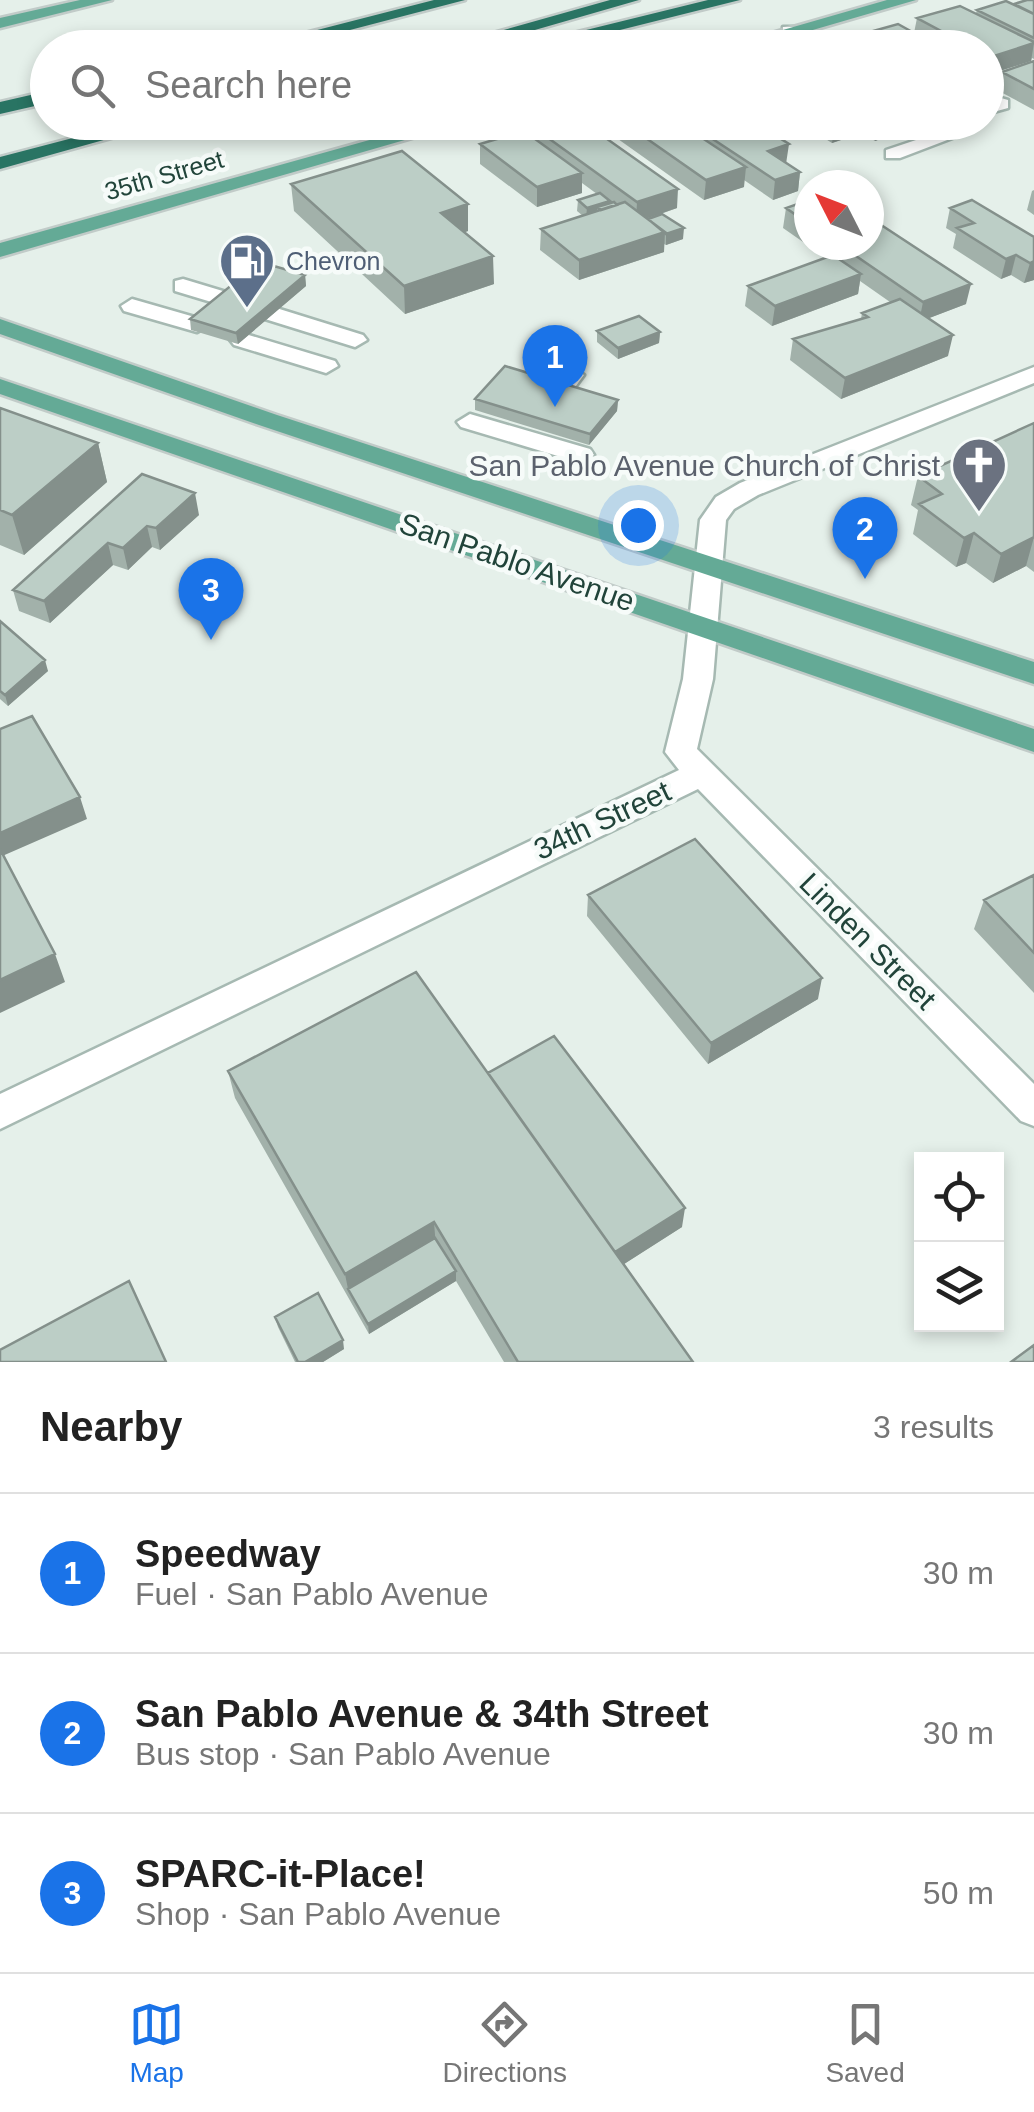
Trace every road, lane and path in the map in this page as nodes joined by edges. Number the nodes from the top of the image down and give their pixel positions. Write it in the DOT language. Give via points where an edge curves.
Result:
graph roads {
  1 [pos="103,0"];
  2 [pos="456,0"];
  3 [pos="630,0"];
  4 [pos="731,0"];
  5 [pos="907,0"];
  6 [pos="0,23"];
  7 [pos="331,30"];
  8 [pos="517,30"];
  9 [pos="600,30"];
  10 [pos="811,30"];
  11 [pos="30,101"];
  12 [pos="0,108"];
  13 [pos="89,140"];
  14 [pos="394,140"];
  15 [pos="935,140"];
  16 [pos="893,154"];
  17 [pos="0,163"];
  18 [pos="0,250"];
  19 [pos="183,286"];
  20 [pos="228,300"];
  21 [pos="132,306"];
  22 [pos="273,314"];
  23 [pos="0,326"];
  24 [pos="197,326"];
  25 [pos="242,340"];
  26 [pos="355,340"];
  27 [pos="326,366"];
  28 [pos="1034,374"];
  29 [pos="0,386"];
  30 [pos="470,422"];
  31 [pos="581,455"];
  32 [pos="706,564"];
  33 [pos="702,625"];
  34 [pos="1034,674"];
  35 [pos="1034,741"];
  36 [pos="702,773"];
  37 [pos="1034,1108"];
  38 [pos="0,1112"];
  1 -- 6 [label="main road"];
  2 -- 7 [label="highway"];
  3 -- 8 [label="highway"];
  4 -- 9 [label="highway"];
  5 -- 10 [label="main road"];
  11 -- 12 [label="highway"];
  13 -- 17 [label="highway"];
  14 -- 18 [label="main road, 35th Street"];
  15 -- 16 [label="street"];
  19 -- 20 [label="street"];
  21 -- 24 [label="street"];
  22 -- 26 [label="street"];
  23 -- 32 [label="main road, San Pablo Avenue"];
  25 -- 27 [label="street"];
  28 -- 32 [label="street, 34th Street" via="749,490 713,520"];
  29 -- 33 [label="main road, San Pablo Avenue"];
  30 -- 31 [label="street" via="524,432"];
  32 -- 33 [label="street, 34th Street"];
  32 -- 34 [label="main road, San Pablo Avenue"];
  33 -- 35 [label="main road, San Pablo Avenue"];
  33 -- 36 [label="street, 34th Street" via="681,752"];
  36 -- 37 [label="street, Linden Street"];
  36 -- 38 [label="street, 34th Street"];
}
